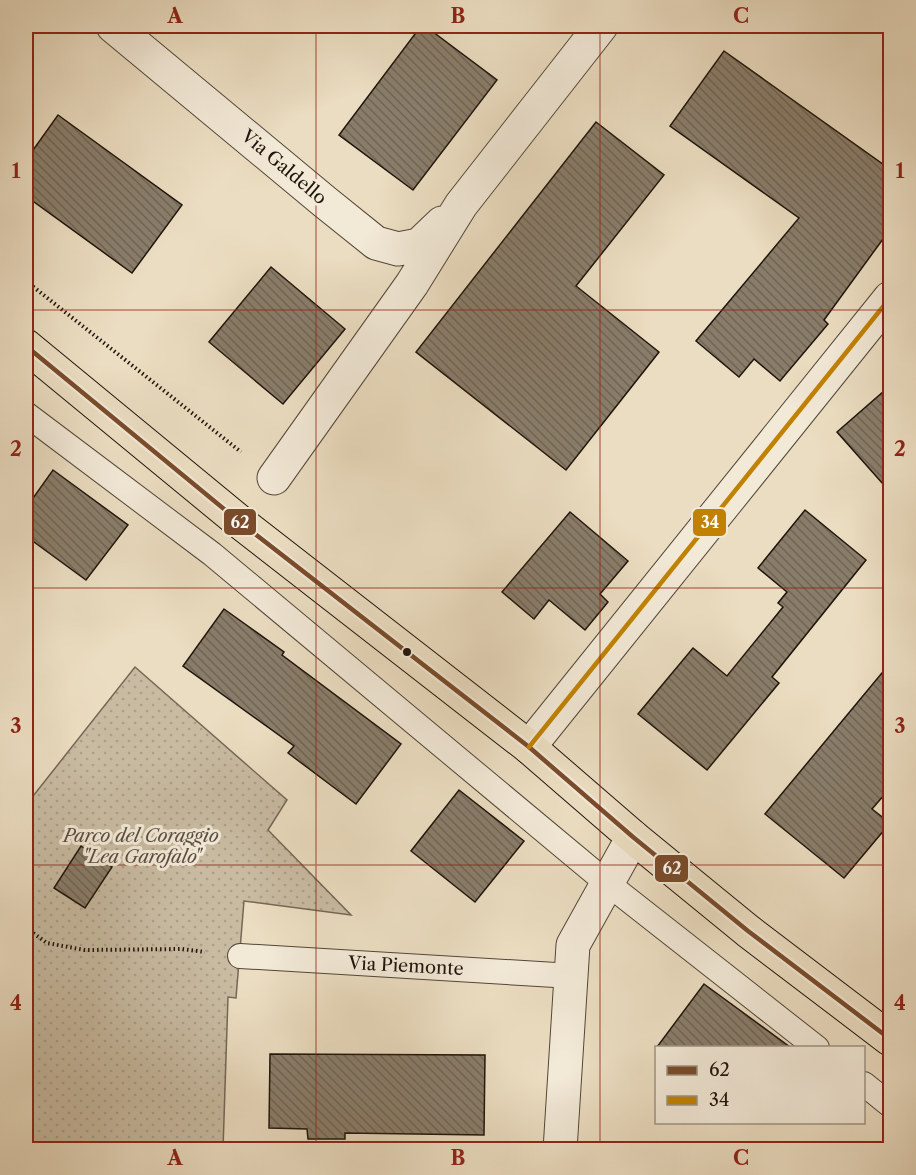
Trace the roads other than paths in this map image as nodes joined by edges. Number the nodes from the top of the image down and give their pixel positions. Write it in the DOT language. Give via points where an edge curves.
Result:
graph roads {
  1 [pos="113,26"];
  2 [pos="593,28"];
  3 [pos="461,205"];
  4 [pos="891,298"];
  5 [pos="26,346"];
  6 [pos="26,414"];
  7 [pos="274,478"];
  8 [pos="529,747"];
  9 [pos="633,837"];
  10 [pos="607,883"];
  11 [pos="240,956"];
  12 [pos="572,976"];
  13 [pos="891,1039"];
  14 [pos="816,1046"];
  15 [pos="865,1085"];
  16 [pos="891,1105"];
  17 [pos="560,1149"];
  1 -- 3 [label="street, Via Galdello" via="376,243 398,249 419,245"];
  2 -- 3 [label="street, Via Galdello"];
  3 -- 7 [label="street, Via Galdello" via="412,284"];
  4 -- 8 [label="street"];
  5 -- 8 [label="main road" via="241,523"];
  6 -- 10 [label="lane" via="212,554"];
  8 -- 9 [label="main road"];
  9 -- 10 [label="street"];
  9 -- 13 [label="main road" via="748,931"];
  10 -- 12 [label="street" via="573,945"];
  10 -- 14 [label="lane"];
  11 -- 12 [label="lane, Via Piemonte"];
  12 -- 17 [label="street"];
  15 -- 16 [label="lane"];
}
